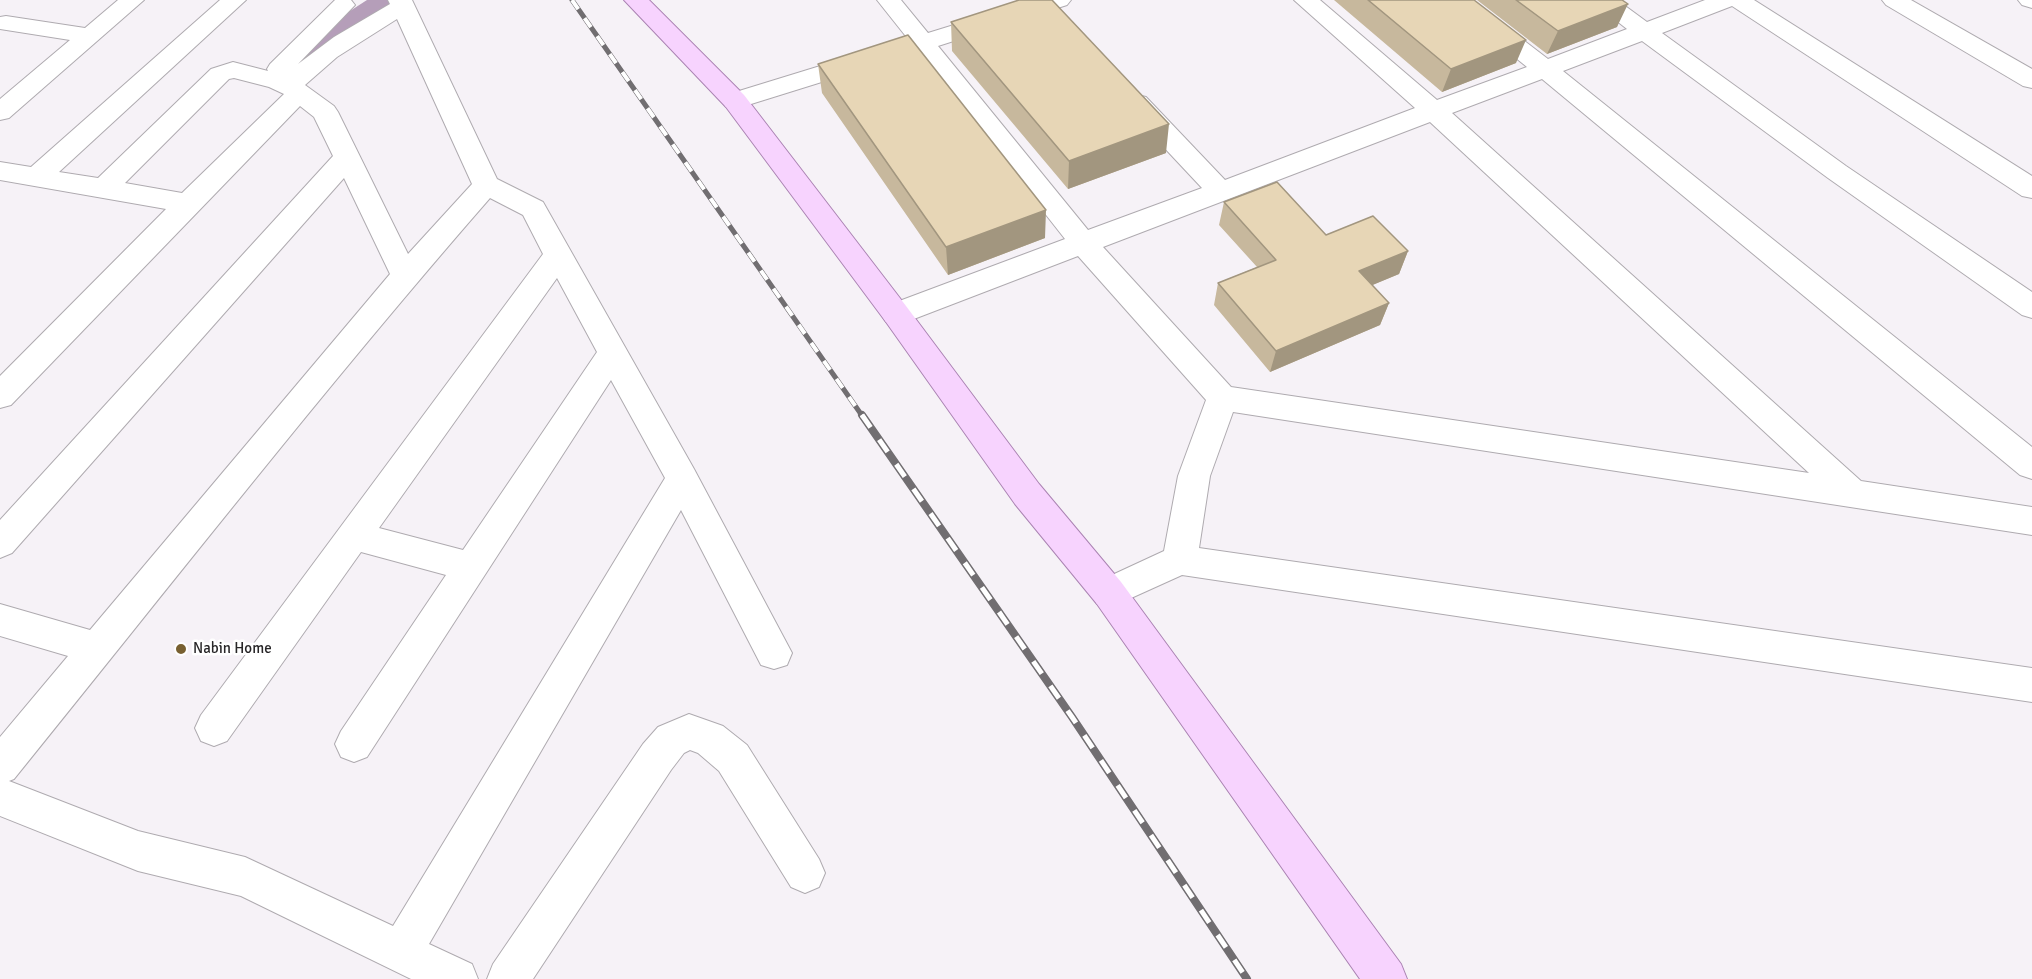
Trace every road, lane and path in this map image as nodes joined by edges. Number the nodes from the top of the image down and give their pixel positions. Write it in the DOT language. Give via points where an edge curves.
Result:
graph roads {
  1 [pos="132,0"];
  2 [pos="234,0"];
  3 [pos="636,0"];
  4 [pos="889,0"];
  5 [pos="1306,0"];
  6 [pos="1456,0"];
  7 [pos="1602,0"];
  8 [pos="1727,0"];
  9 [pos="1738,0"];
  10 [pos="1894,0"];
  11 [pos="318,1"];
  12 [pos="346,2"];
  13 [pos="401,3"];
  14 [pos="27,6"];
  15 [pos="1050,7"];
  16 [pos="3,25"];
  17 [pos="1645,31"];
  18 [pos="90,36"];
  19 [pos="921,42"];
  20 [pos="1545,69"];
  21 [pos="2032,80"];
  22 [pos="286,86"];
  23 [pos="1124,90"];
  24 [pos="735,101"];
  25 [pos="1434,111"];
  26 [pos="0,112"];
  27 [pos="346,158"];
  28 [pos="0,171"];
  29 [pos="36,178"];
  30 [pos="486,185"];
  31 [pos="2032,189"];
  32 [pos="102,190"];
  33 [pos="1221,192"];
  34 [pos="189,203"];
  35 [pos="1083,243"];
  36 [pos="557,255"];
  37 [pos="405,276"];
  38 [pos="2032,307"];
  39 [pos="896,314"];
  40 [pos="612,354"];
  41 [pos="0,396"];
  42 [pos="1222,398"];
  43 [pos="2032,466"];
  44 [pos="682,479"];
  45 [pos="1854,495"];
  46 [pos="2032,521"];
  47 [pos="354,536"];
  48 [pos="0,543"];
  49 [pos="1180,560"];
  50 [pos="471,567"];
  51 [pos="1109,593"];
  52 [pos="0,620"];
  53 [pos="98,649"];
  54 [pos="774,653"];
  55 [pos="2032,686"];
  56 [pos="214,728"];
  57 [pos="354,744"];
  58 [pos="0,766"];
  59 [pos="0,797"];
  60 [pos="804,873"];
  61 [pos="401,952"];
  62 [pos="457,979"];
  63 [pos="508,979"];
  64 [pos="1386,979"];
  1 -- 18 [label="street"];
  2 -- 29 [label="street"];
  3 -- 24 [label="main road"];
  4 -- 19 [label="street"];
  5 -- 25 [label="street"];
  6 -- 20 [label="street"];
  7 -- 17 [label="street"];
  8 -- 17 [label="street"];
  9 -- 31 [label="street"];
  10 -- 21 [label="street"];
  11 -- 12 [label="street"];
  12 -- 22 [label="street"];
  13 -- 22 [label="street"];
  13 -- 30 [label="street"];
  14 -- 16 [label="street"];
  15 -- 19 [label="street"];
  16 -- 18 [label="street"];
  17 -- 20 [label="street"];
  17 -- 38 [label="street" via="1837,172"];
  18 -- 26 [label="street"];
  19 -- 24 [label="street"];
  19 -- 35 [label="street"];
  20 -- 25 [label="street"];
  20 -- 43 [label="street"];
  22 -- 27 [label="street" via="325,112"];
  22 -- 32 [label="street" via="232,70 220,74"];
  22 -- 34 [label="street"];
  23 -- 33 [label="street"];
  24 -- 39 [label="main road"];
  25 -- 33 [label="street"];
  25 -- 45 [label="street"];
  27 -- 37 [label="street"];
  27 -- 48 [label="street"];
  28 -- 29 [label="street"];
  29 -- 32 [label="street"];
  30 -- 36 [label="street" via="533,209"];
  30 -- 37 [label="street"];
  32 -- 34 [label="street"];
  33 -- 35 [label="street"];
  34 -- 41 [label="street"];
  35 -- 39 [label="street"];
  35 -- 42 [label="street"];
  36 -- 40 [label="street"];
  36 -- 47 [label="street"];
  37 -- 53 [label="street"];
  39 -- 51 [label="main road" via="1027,494"];
  40 -- 44 [label="street"];
  40 -- 50 [label="street"];
  42 -- 45 [label="street"];
  42 -- 49 [label="street" via="1194,476"];
  44 -- 54 [label="street"];
  44 -- 61 [label="street"];
  45 -- 46 [label="street"];
  47 -- 50 [label="street"];
  47 -- 56 [label="street"];
  49 -- 51 [label="street"];
  49 -- 55 [label="street"];
  50 -- 57 [label="street"];
  51 -- 64 [label="main road"];
  52 -- 53 [label="street"];
  53 -- 58 [label="street"];
  59 -- 61 [label="street" via="138,852 244,877"];
  60 -- 63 [label="street" via="733,758 710,739 689,732 671,740 657,756"];
  61 -- 62 [label="street"];
}
